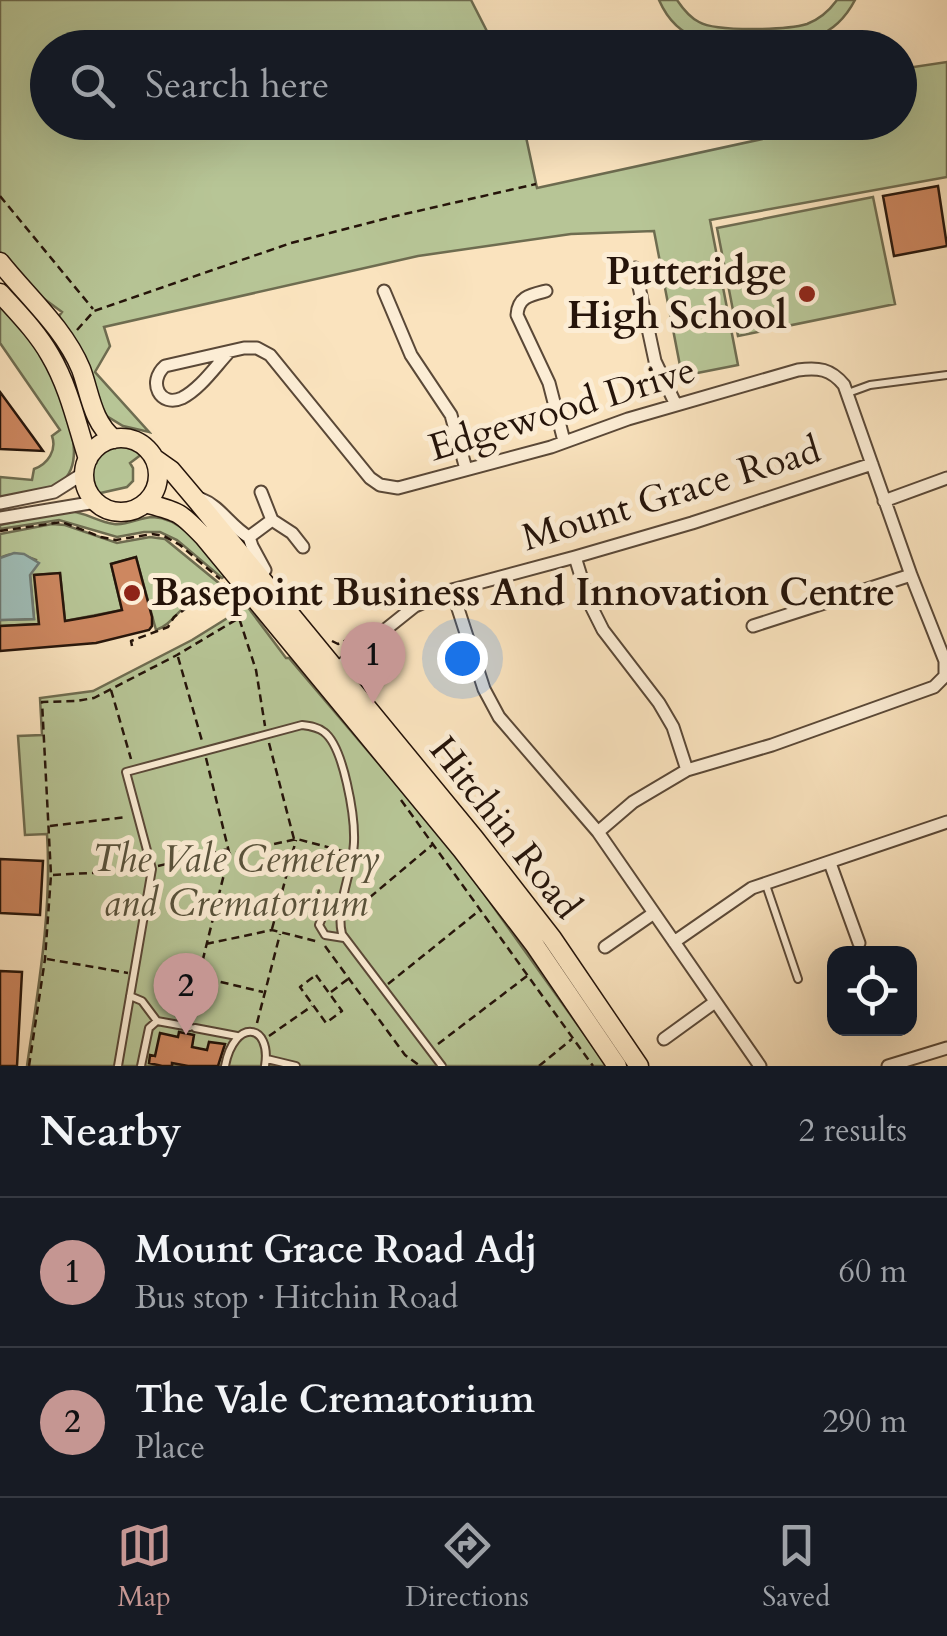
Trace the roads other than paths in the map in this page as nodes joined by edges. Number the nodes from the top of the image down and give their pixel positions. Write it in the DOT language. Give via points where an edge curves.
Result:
graph roads {
  1 [pos="0,262"];
  2 [pos="635,268"];
  3 [pos="384,291"];
  4 [pos="546,291"];
  5 [pos="0,293"];
  6 [pos="229,352"];
  7 [pos="947,375"];
  8 [pos="848,393"];
  9 [pos="676,405"];
  10 [pos="114,439"];
  11 [pos="564,441"];
  12 [pos="154,458"];
  13 [pos="872,464"];
  14 [pos="86,466"];
  15 [pos="466,469"];
  16 [pos="947,478"];
  17 [pos="261,492"];
  18 [pos="884,501"];
  19 [pos="96,502"];
  20 [pos="198,502"];
  21 [pos="0,504"];
  22 [pos="144,504"];
  23 [pos="0,518"];
  24 [pos="272,520"];
  25 [pos="249,537"];
  26 [pos="303,547"];
  27 [pos="575,558"];
  28 [pos="911,576"];
  29 [pos="259,577"];
  30 [pos="452,590"];
  31 [pos="753,626"];
  32 [pos="328,675"];
  33 [pos="686,770"];
  34 [pos="947,822"];
  35 [pos="598,832"];
  36 [pos="830,863"];
  37 [pos="765,884"];
  38 [pos="341,910"];
  39 [pos="654,913"];
  40 [pos="345,938"];
  41 [pos="674,942"];
  42 [pos="859,943"];
  43 [pos="605,947"];
  44 [pos="798,979"];
  45 [pos="130,996"];
  46 [pos="716,1002"];
  47 [pos="156,1021"];
  48 [pos="236,1036"];
  49 [pos="664,1039"];
  50 [pos="225,1044"];
  51 [pos="947,1048"];
  52 [pos="266,1063"];
  53 [pos="144,1065"];
  54 [pos="118,1066"];
  55 [pos="226,1066"];
  56 [pos="296,1066"];
  57 [pos="442,1066"];
  58 [pos="617,1066"];
  59 [pos="639,1066"];
  60 [pos="760,1066"];
  61 [pos="888,1066"];
  1 -- 10 [label="main road" via="67,343 92,409"];
  2 -- 9 [label="street" via="644,280 656,361"];
  3 -- 15 [label="street" via="411,355 452,414"];
  4 -- 11 [label="street" via="523,298 517,316 549,383"];
  5 -- 14 [label="main road" via="51,356"];
  6 -- 6 [label="street, Edgewood Drive" via="164,366 156,374 157,391 179,400"];
  6 -- 15 [label="street, Edgewood Drive" via="257,348 270,355 380,484 398,488"];
  7 -- 8 [label="lane"];
  8 -- 9 [label="street, Edgewood Drive" via="836,375 812,368"];
  8 -- 13 [label="street"];
  9 -- 11 [label="street, Edgewood Drive"];
  10 -- 12 [label="main road" via="141,444"];
  10 -- 14 [label="main road" via="98,446"];
  11 -- 15 [label="street, Edgewood Drive"];
  12 -- 20 [label="main road, Hitchin Road"];
  12 -- 22 [label="main road" via="158,477"];
  13 -- 18 [label="street"];
  13 -- 27 [label="street, Mount Grace Road"];
  14 -- 19 [label="main road"];
  14 -- 21 [label="street" via="54,492"];
  16 -- 18 [label="street"];
  17 -- 24 [label="street"];
  18 -- 28 [label="street"];
  19 -- 22 [label="main road" via="124,512"];
  19 -- 23 [label="street"];
  20 -- 25 [label="street" via="216,507"];
  20 -- 29 [label="main road, Hitchin Road"];
  22 -- 32 [label="main road, Hitchin Road" via="186,519"];
  24 -- 25 [label="street"];
  24 -- 26 [label="street"];
  25 -- 29 [label="street" via="265,570"];
  27 -- 30 [label="street, Mount Grace Road"];
  27 -- 33 [label="street" via="604,630 673,726"];
  28 -- 31 [label="street"];
  28 -- 33 [label="street" via="946,661 940,683"];
  29 -- 32 [label="main road, Hitchin Road"];
  30 -- 32 [label="street, Mount Grace Road" via="415,606"];
  30 -- 35 [label="street" via="499,717"];
  32 -- 58 [label="main road, Hitchin Road" via="534,944"];
  32 -- 59 [label="main road, Hitchin Road" via="475,839"];
  33 -- 35 [label="street"];
  34 -- 36 [label="street"];
  35 -- 39 [label="street"];
  36 -- 37 [label="street"];
  36 -- 42 [label="street"];
  37 -- 41 [label="street"];
  37 -- 44 [label="lane"];
  38 -- 40 [label="lane"];
  38 -- 40 [label="lane" via="328,910 320,925 329,937"];
  38 -- 45 [label="lane" via="352,808 336,746 326,733 294,726 126,772 152,868"];
  39 -- 41 [label="street"];
  39 -- 43 [label="street"];
  40 -- 57 [label="lane"];
  41 -- 46 [label="street"];
  45 -- 47 [label="lane" via="142,1000"];
  45 -- 54 [label="lane"];
  46 -- 49 [label="street"];
  46 -- 60 [label="street"];
  47 -- 48 [label="lane"];
  47 -- 53 [label="lane"];
  48 -- 50 [label="lane"];
  48 -- 52 [label="lane" via="260,1036"];
  48 -- 55 [label="lane"];
  51 -- 61 [label="street"];
  52 -- 56 [label="lane"];
}
